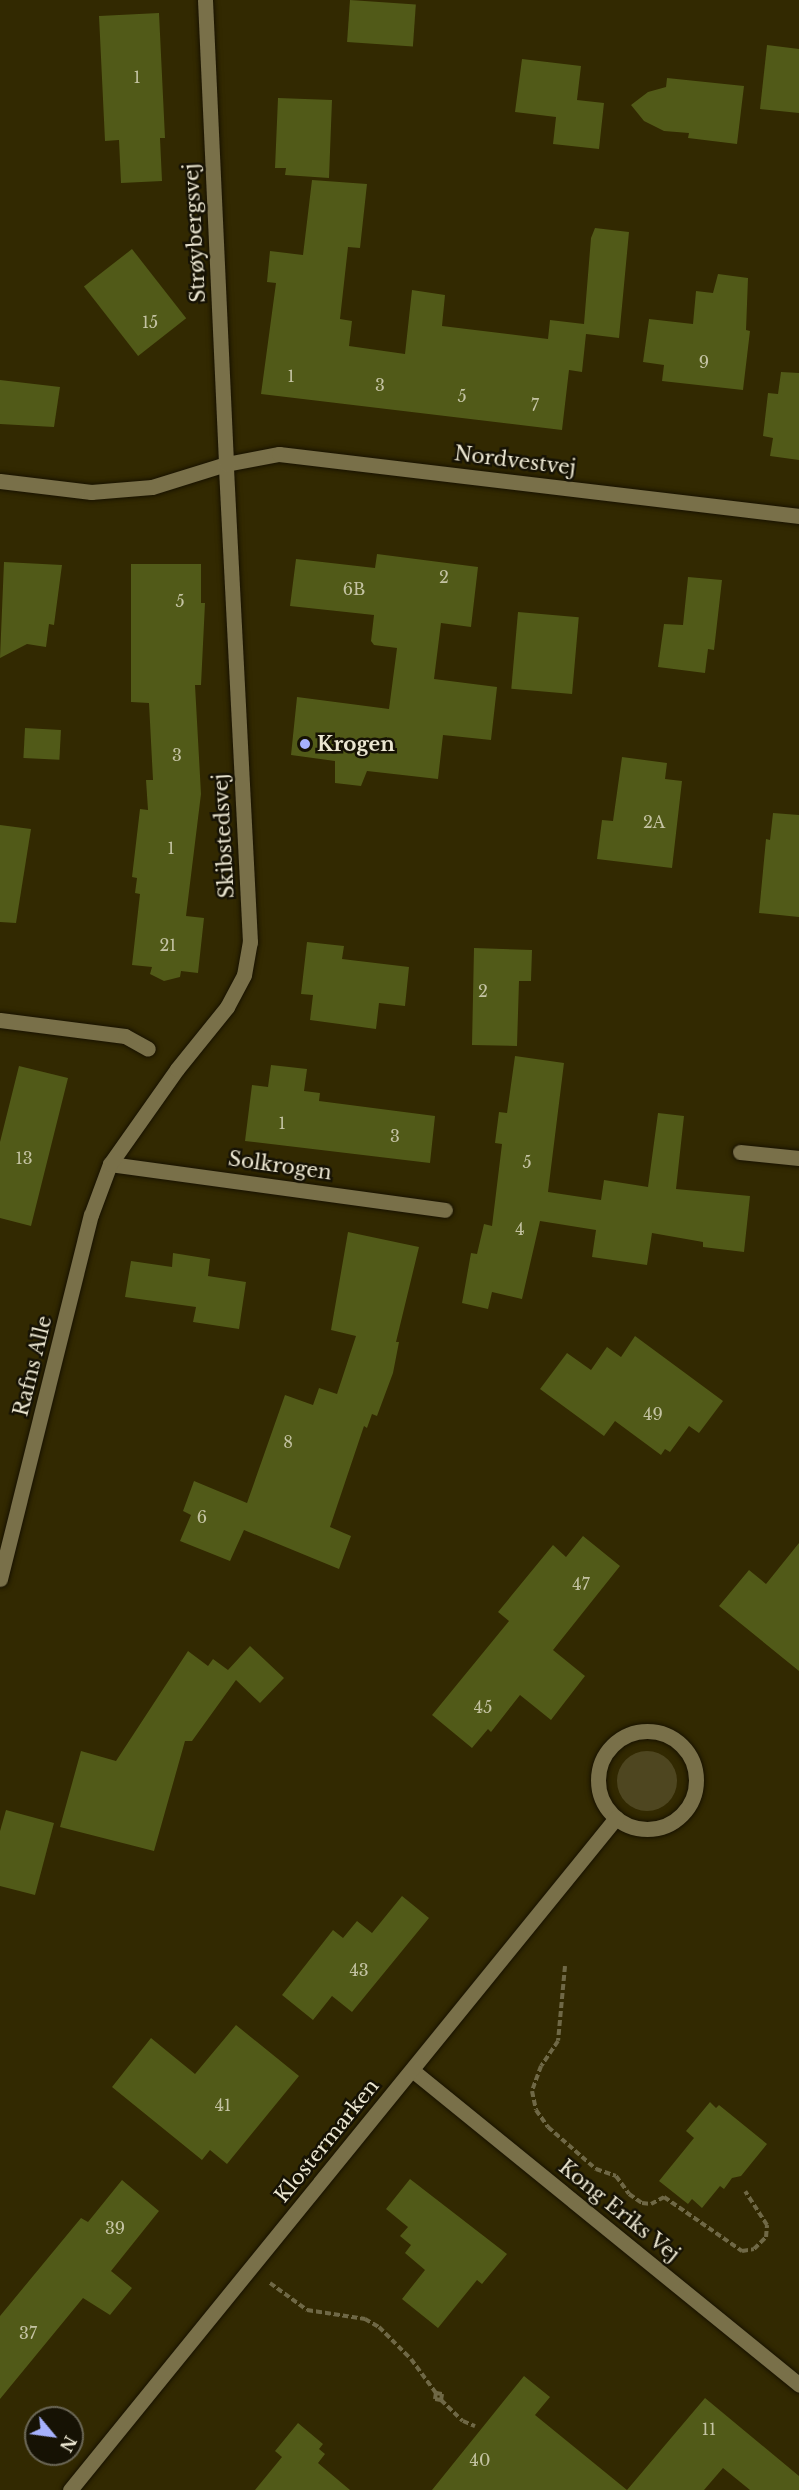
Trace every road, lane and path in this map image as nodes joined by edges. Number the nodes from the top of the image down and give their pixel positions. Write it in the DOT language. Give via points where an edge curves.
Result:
graph roads {
  1 [pos="205,0"];
  2 [pos="226,464"];
  3 [pos="0,481"];
  4 [pos="799,516"];
  5 [pos="0,1020"];
  6 [pos="148,1049"];
  7 [pos="740,1152"];
  8 [pos="799,1158"];
  9 [pos="110,1164"];
  10 [pos="445,1210"];
  11 [pos="0,1579"];
  12 [pos="616,1818"];
  13 [pos="565,1966"];
  14 [pos="412,2070"];
  15 [pos="745,2191"];
  16 [pos="251,2267"];
  17 [pos="799,2385"];
  18 [pos="475,2426"];
  19 [pos="70,2490"];
  1 -- 2 [label="street, Strøybergsvej"];
  2 -- 3 [label="street, Nordvestvej" via="152,487 121,490 91,492"];
  2 -- 4 [label="street, Nordvestvej" via="279,454"];
  2 -- 9 [label="street, Skibstedsvej" via="250,942 244,975 227,1007 177,1069"];
  5 -- 6 [label="street" via="124,1035"];
  7 -- 8 [label="street"];
  9 -- 10 [label="street, Solkrogen"];
  9 -- 11 [label="street, Rafns Alle" via="91,1215"];
  12 -- 12 [label="street" via="642,1830 657,1829 682,1815 690,1804 696,1781 693,1762 677,1742 666,1735 642,1732 612,1746 604,1757 598,1783 607,1808"];
  12 -- 14 [label="street, Klostermarken"];
  13 -- 15 [label="path" via="558,2041 541,2066 532,2091 536,2110 548,2127 596,2169 616,2176 628,2194 642,2203 651,2205 664,2196 742,2251 754,2249 766,2237 767,2224"];
  14 -- 16 [label="street, Klostermarken"];
  14 -- 17 [label="street, Kong Eriks Vej"];
  16 -- 18 [label="path" via="307,2310 365,2319 379,2326 411,2359 436,2393 435,2399"];
  16 -- 19 [label="street, Klostermarken"];
}
